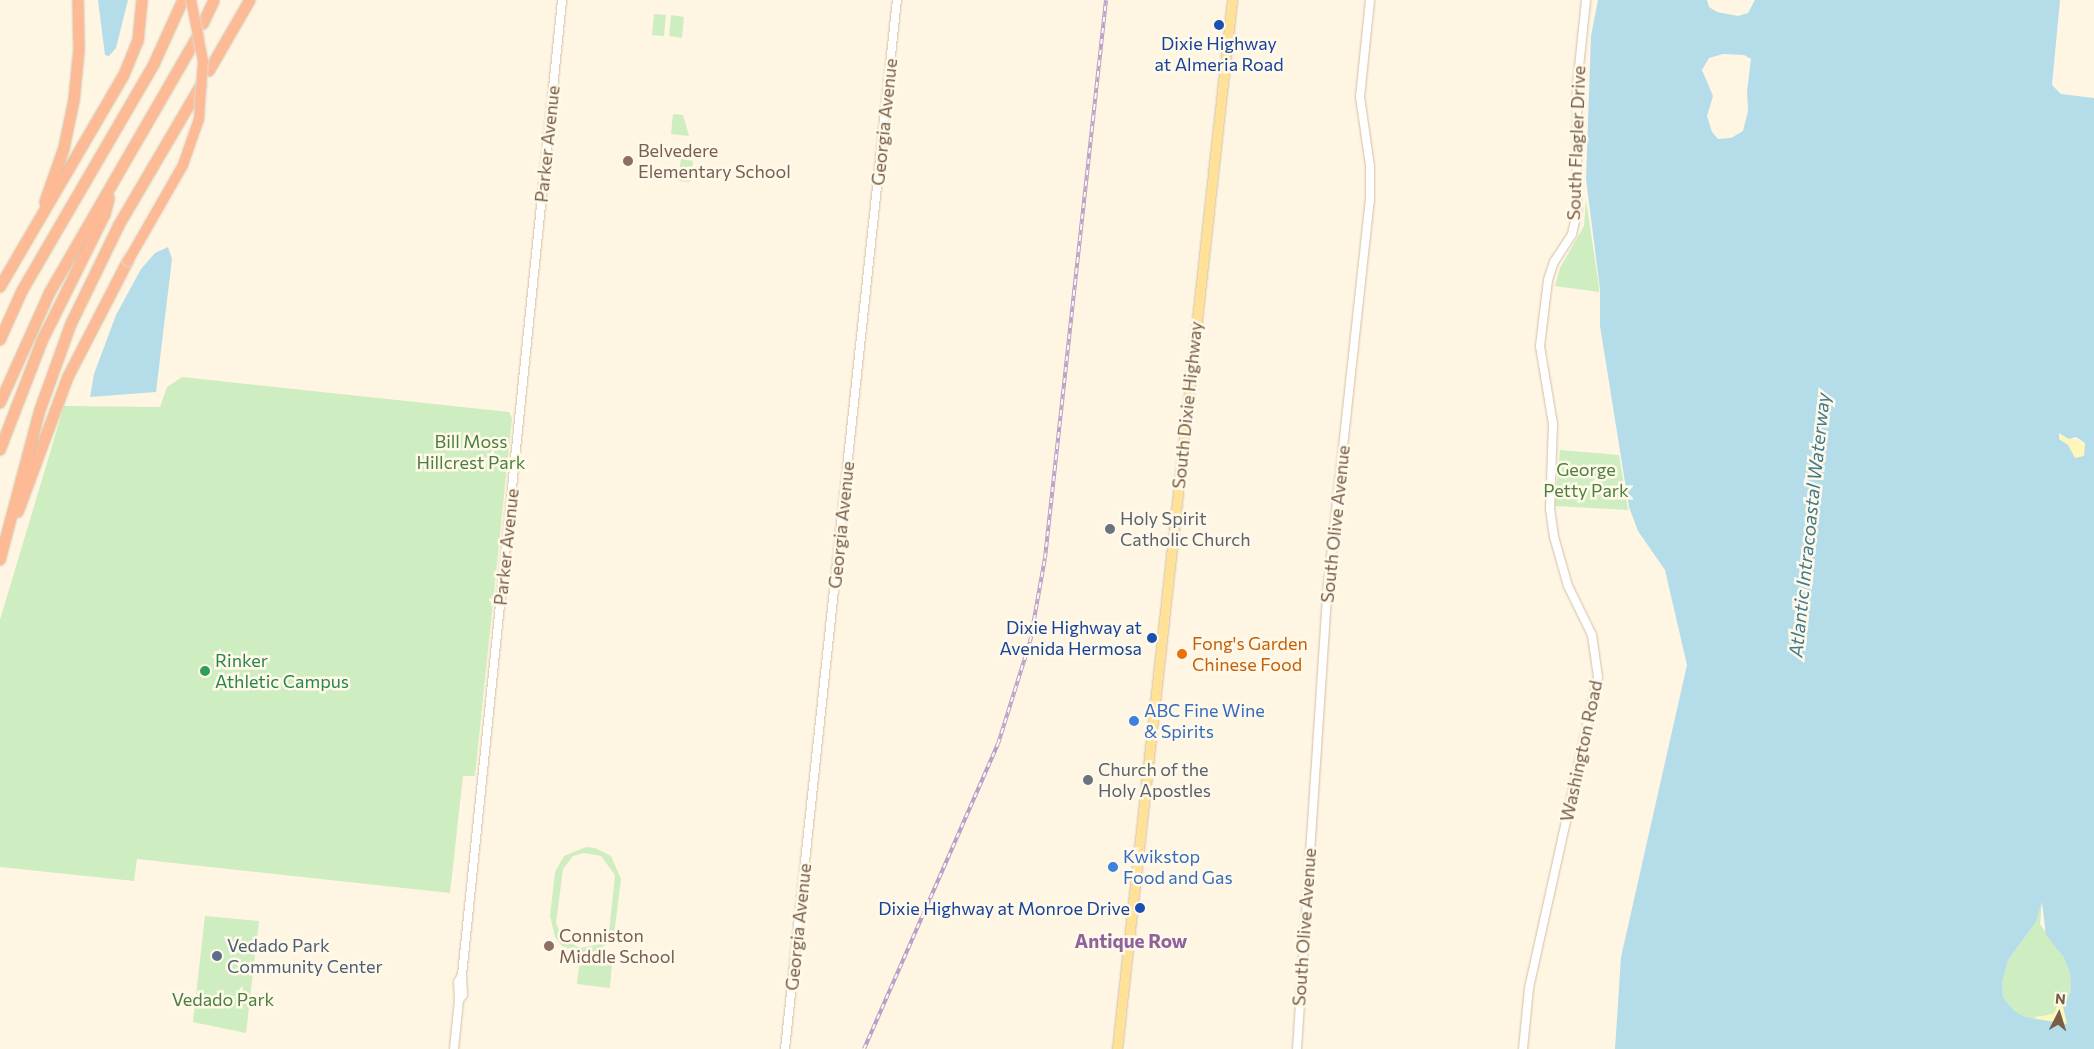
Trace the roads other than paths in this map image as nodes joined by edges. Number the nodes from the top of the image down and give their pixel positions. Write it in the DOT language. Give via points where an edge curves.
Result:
graph roads {
  1 [pos="78,0"];
  2 [pos="142,0"];
  3 [pos="183,0"];
  4 [pos="191,0"];
  5 [pos="214,0"];
  6 [pos="250,0"];
  7 [pos="562,0"];
  8 [pos="897,0"];
  9 [pos="1232,0"];
  10 [pos="1370,0"];
  11 [pos="1586,0"];
  12 [pos="203,24"];
  13 [pos="198,36"];
  14 [pos="209,71"];
  15 [pos="201,85"];
  16 [pos="111,189"];
  17 [pos="24,246"];
  18 [pos="1548,280"];
  19 [pos="0,287"];
  20 [pos="1,336"];
  21 [pos="0,403"];
  22 [pos="0,450"];
  23 [pos="0,560"];
  24 [pos="454,1049"];
  25 [pos="785,1049"];
  26 [pos="1117,1049"];
  27 [pos="1296,1049"];
  28 [pos="1523,1049"];
  1 -- 17 [label="highway" via="78,63 70,124 53,183"];
  2 -- 17 [label="highway" via="138,41 124,75"];
  3 -- 20 [label="highway" via="154,64 63,217"];
  4 -- 23 [label="highway, bridge" via="203,61 199,119 183,165 89,332 60,395"];
  5 -- 12 [label="highway"];
  6 -- 14 [label="highway"];
  7 -- 24 [label="street, Parker Avenue" via="462,975 463,995 459,1000"];
  8 -- 25 [label="street, Georgia Avenue"];
  9 -- 26 [label="main road, South Dixie Highway"];
  10 -- 27 [label="street, South Olive Avenue" via="1360,97 1370,166 1370,201 1328,585"];
  11 -- 18 [label="street, South Flagler Drive" via="1577,86 1574,168 1577,212 1572,234 1554,262"];
  13 -- 16 [label="highway"];
  15 -- 23 [label="highway" via="119,225 71,324 40,410"];
  16 -- 21 [label="highway" via="41,310"];
  16 -- 22 [label="highway" via="106,214 42,341"];
  17 -- 19 [label="highway"];
  18 -- 28 [label="street, Washington Road" via="1540,346 1554,424 1550,510 1561,568 1595,644 1598,677 1529,988"];
}
